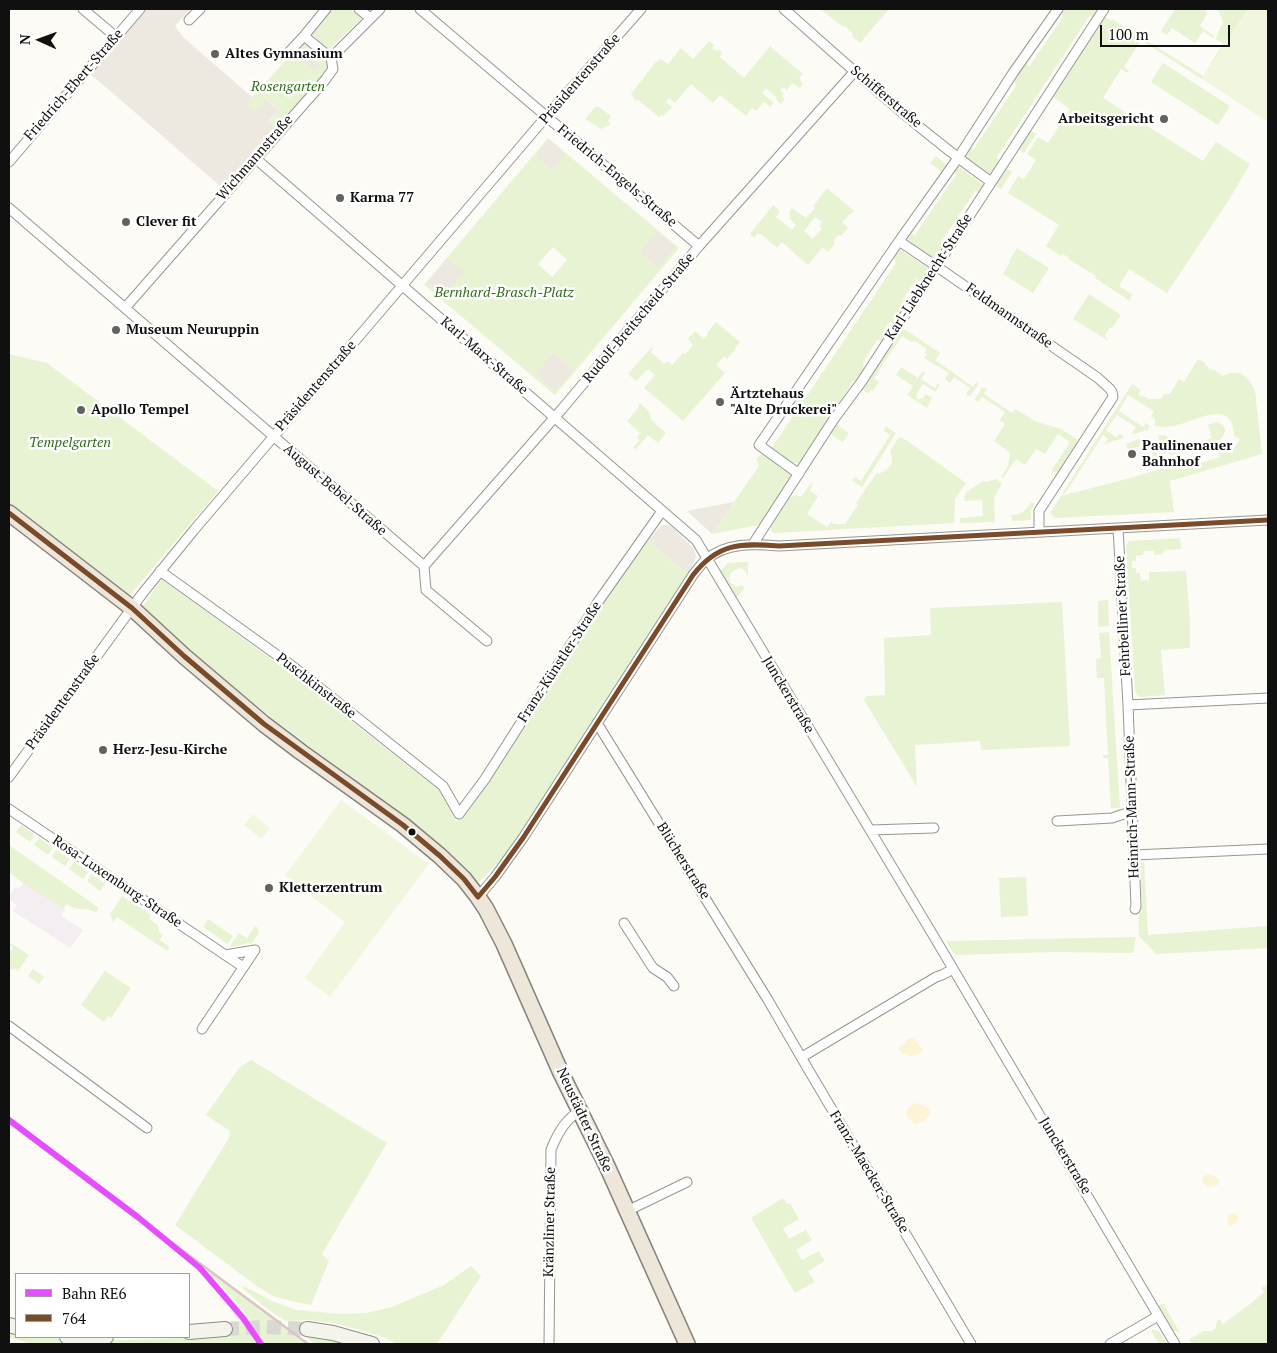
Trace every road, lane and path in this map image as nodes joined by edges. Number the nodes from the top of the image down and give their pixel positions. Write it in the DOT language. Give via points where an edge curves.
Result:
graph roads {
  1 [pos="83,9"];
  2 [pos="140,9"];
  3 [pos="200,9"];
  4 [pos="326,9"];
  5 [pos="359,9"];
  6 [pos="380,9"];
  7 [pos="420,9"];
  8 [pos="641,9"];
  9 [pos="784,9"];
  10 [pos="1058,9"];
  11 [pos="1104,9"];
  12 [pos="370,18"];
  13 [pos="189,20"];
  14 [pos="304,36"];
  15 [pos="116,37"];
  16 [pos="290,51"];
  17 [pos="331,58"];
  18 [pos="855,71"];
  19 [pos="547,117"];
  20 [pos="255,158"];
  21 [pos="958,158"];
  22 [pos="9,162"];
  23 [pos="991,182"];
  24 [pos="9,208"];
  25 [pos="899,242"];
  26 [pos="699,246"];
  27 [pos="936,266"];
  28 [pos="403,286"];
  29 [pos="125,308"];
  30 [pos="555,417"];
  31 [pos="273,437"];
  32 [pos="799,474"];
  33 [pos="662,511"];
  34 [pos="9,513"];
  35 [pos="1268,520"];
  36 [pos="1118,528"];
  37 [pos="1039,532"];
  38 [pos="753,544"];
  39 [pos="707,558"];
  40 [pos="424,566"];
  41 [pos="160,571"];
  42 [pos="132,608"];
  43 [pos="487,641"];
  44 [pos="1268,698"];
  45 [pos="1128,705"];
  46 [pos="597,723"];
  47 [pos="9,778"];
  48 [pos="9,809"];
  49 [pos="1132,811"];
  50 [pos="459,814"];
  51 [pos="1057,822"];
  52 [pos="934,828"];
  53 [pos="870,830"];
  54 [pos="1268,849"];
  55 [pos="1134,856"];
  56 [pos="478,897"];
  57 [pos="1136,909"];
  58 [pos="624,923"];
  59 [pos="225,955"];
  60 [pos="243,967"];
  61 [pos="953,969"];
  62 [pos="674,986"];
  63 [pos="768,1000"];
  64 [pos="9,1026"];
  65 [pos="202,1029"];
  66 [pos="802,1057"];
  67 [pos="580,1111"];
  68 [pos="147,1128"];
  69 [pos="687,1182"];
  70 [pos="627,1211"];
  71 [pos="1158,1316"];
  72 [pos="225,1329"];
  73 [pos="307,1329"];
  74 [pos="190,1332"];
  75 [pos="372,1344"];
  76 [pos="549,1344"];
  77 [pos="687,1344"];
  78 [pos="971,1344"];
  79 [pos="1110,1344"];
  80 [pos="1176,1344"];
  1 -- 15 [label="street"];
  2 -- 15 [label="street, Friedrich-Ebert-Straße"];
  3 -- 13 [label="street"];
  4 -- 14 [label="street"];
  5 -- 12 [label="street"];
  6 -- 12 [label="street, Wichmannstraße"];
  7 -- 19 [label="street, Friedrich-Engels-Straße"];
  8 -- 19 [label="street, Präsidentenstraße"];
  9 -- 18 [label="street, Schifferstraße"];
  10 -- 21 [label="street"];
  11 -- 23 [label="street, Karl-Liebknecht-Straße"];
  12 -- 17 [label="street, Wichmannstraße"];
  14 -- 16 [label="street"];
  14 -- 17 [label="street"];
  15 -- 22 [label="street, Friedrich-Ebert-Straße"];
  17 -- 20 [label="street, Wichmannstraße" via="333,69 325,80"];
  18 -- 21 [label="street, Schifferstraße"];
  18 -- 26 [label="street, Rudolf-Breitscheid-Straße"];
  19 -- 26 [label="street, Friedrich-Engels-Straße"];
  19 -- 28 [label="street, Präsidentenstraße"];
  20 -- 28 [label="street, Karl-Marx-Straße"];
  20 -- 29 [label="street, Wichmannstraße"];
  21 -- 23 [label="street, Schifferstraße"];
  21 -- 25 [label="street"];
  23 -- 27 [label="street, Karl-Liebknecht-Straße"];
  24 -- 29 [label="street, August-Bebel-Straße"];
  25 -- 27 [label="street, Feldmannstraße"];
  25 -- 32 [label="street" via="759,445"];
  26 -- 30 [label="street, Rudolf-Breitscheid-Straße"];
  27 -- 32 [label="street, Karl-Liebknecht-Straße"];
  27 -- 37 [label="street, Feldmannstraße" via="1098,378 1112,392 1113,397 1039,511"];
  28 -- 30 [label="street, Karl-Marx-Straße"];
  28 -- 31 [label="street, Präsidentenstraße"];
  29 -- 31 [label="street, August-Bebel-Straße"];
  30 -- 33 [label="street, Karl-Marx-Straße"];
  30 -- 40 [label="street, Rudolf-Breitscheid-Straße"];
  31 -- 40 [label="street, August-Bebel-Straße"];
  31 -- 41 [label="street, Präsidentenstraße"];
  32 -- 38 [label="street, Karl-Liebknecht-Straße"];
  33 -- 39 [label="street, Karl-Marx-Straße" via="696,540"];
  33 -- 50 [label="street, Franz-Künstler-Straße" via="598,602 485,779"];
  34 -- 42 [label="main road"];
  35 -- 36 [label="street"];
  36 -- 37 [label="street"];
  36 -- 45 [label="street, Fehrbelliner Straße"];
  37 -- 38 [label="street"];
  38 -- 39 [label="street" via="724,549"];
  39 -- 46 [label="street"];
  39 -- 53 [label="street, Junckerstraße"];
  40 -- 43 [label="street" via="426,590"];
  41 -- 42 [label="street, Präsidentenstraße"];
  41 -- 50 [label="street, Puschkinstraße" via="295,668 443,786"];
  42 -- 47 [label="street, Präsidentenstraße"];
  42 -- 56 [label="main road" via="264,724 440,856"];
  44 -- 45 [label="street"];
  45 -- 49 [label="street, Heinrich-Mann-Straße"];
  46 -- 56 [label="street" via="523,838"];
  46 -- 63 [label="street, Blücherstraße"];
  48 -- 59 [label="street, Rosa-Luxemburg-Straße"];
  49 -- 51 [label="street" via="1112,818"];
  49 -- 55 [label="street, Heinrich-Mann-Straße"];
  52 -- 53 [label="street"];
  53 -- 61 [label="street, Junckerstraße"];
  54 -- 55 [label="street"];
  55 -- 57 [label="street, Heinrich-Mann-Straße"];
  56 -- 67 [label="main road, Neustädter Straße" via="504,944"];
  58 -- 62 [label="street" via="653,968"];
  59 -- 60 [label="street, Rosa-Luxemburg-Straße"];
  59 -- 60 [label="street" via="255,950"];
  60 -- 65 [label="street"];
  61 -- 66 [label="street"];
  61 -- 71 [label="street, Junckerstraße"];
  63 -- 66 [label="street, Franz-Maecker-Straße"];
  64 -- 68 [label="street"];
  66 -- 78 [label="street, Franz-Maecker-Straße"];
  67 -- 70 [label="main road, Neustädter Straße"];
  67 -- 76 [label="street, Kränzliner Straße" via="566,1122 551,1150"];
  69 -- 70 [label="street"];
  70 -- 77 [label="main road, Neustädter Straße"];
  71 -- 79 [label="street"];
  71 -- 80 [label="street, Junckerstraße"];
  72 -- 74 [label="main road"];
  73 -- 75 [label="main road"];
}
